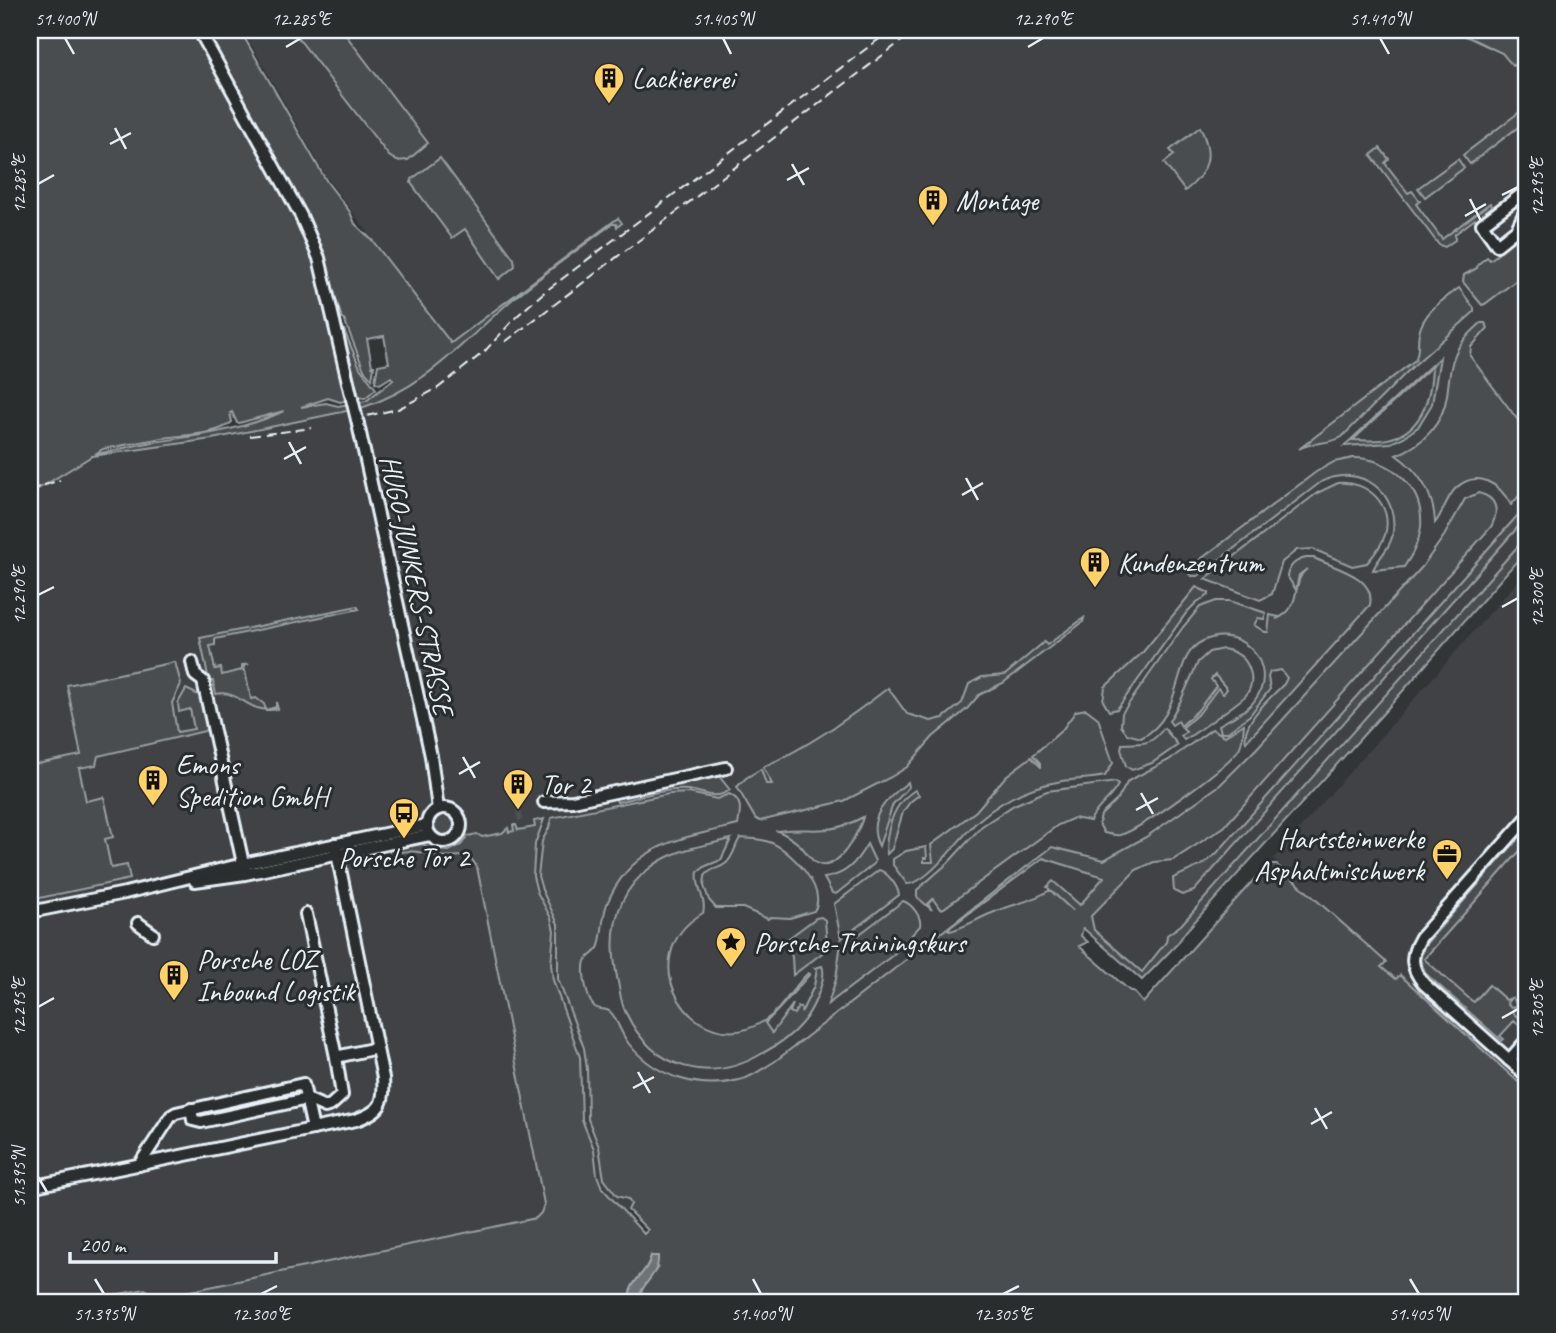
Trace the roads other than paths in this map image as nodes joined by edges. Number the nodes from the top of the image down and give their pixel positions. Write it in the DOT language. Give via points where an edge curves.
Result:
graph roads {
  1 [pos="199,30"];
  2 [pos="1526,191"];
  3 [pos="1526,210"];
  4 [pos="192,662"];
  5 [pos="726,768"];
  6 [pos="544,802"];
  7 [pos="443,808"];
  8 [pos="1526,819"];
  9 [pos="428,830"];
  10 [pos="336,849"];
  11 [pos="244,869"];
  12 [pos="30,912"];
  13 [pos="306,914"];
  14 [pos="138,923"];
  15 [pos="153,934"];
  16 [pos="1526,1041"];
  17 [pos="377,1048"];
  18 [pos="336,1057"];
  19 [pos="1509,1060"];
  20 [pos="1526,1075"];
  21 [pos="307,1099"];
  22 [pos="313,1129"];
  23 [pos="139,1165"];
  24 [pos="30,1186"];
  1 -- 7 [label="street, HUGO-JUNKERS-STRASSE, bridge" via="320,258"];
  2 -- 3 [label="street" via="1482,224 1497,245 1517,229"];
  4 -- 11 [label="street" via="195,675 203,681"];
  5 -- 6 [label="street" via="573,801"];
  7 -- 9 [label="street" via="430,815"];
  7 -- 9 [label="street" via="455,811 460,819 458,835 444,843 433,839"];
  8 -- 19 [label="street" via="1421,937 1412,956 1415,973 1424,984"];
  9 -- 10 [label="street"];
  10 -- 11 [label="street"];
  10 -- 17 [label="street"];
  11 -- 12 [label="street"];
  13 -- 18 [label="street"];
  14 -- 15 [label="street"];
  16 -- 19 [label="street"];
  17 -- 18 [label="street"];
  17 -- 22 [label="street" via="384,1094 380,1107 356,1120"];
  18 -- 21 [label="street" via="342,1089 339,1099 325,1107"];
  19 -- 20 [label="street"];
  21 -- 22 [label="street"];
  21 -- 23 [label="street" via="303,1084 171,1116"];
  22 -- 23 [label="street"];
  23 -- 24 [label="street"];
}
